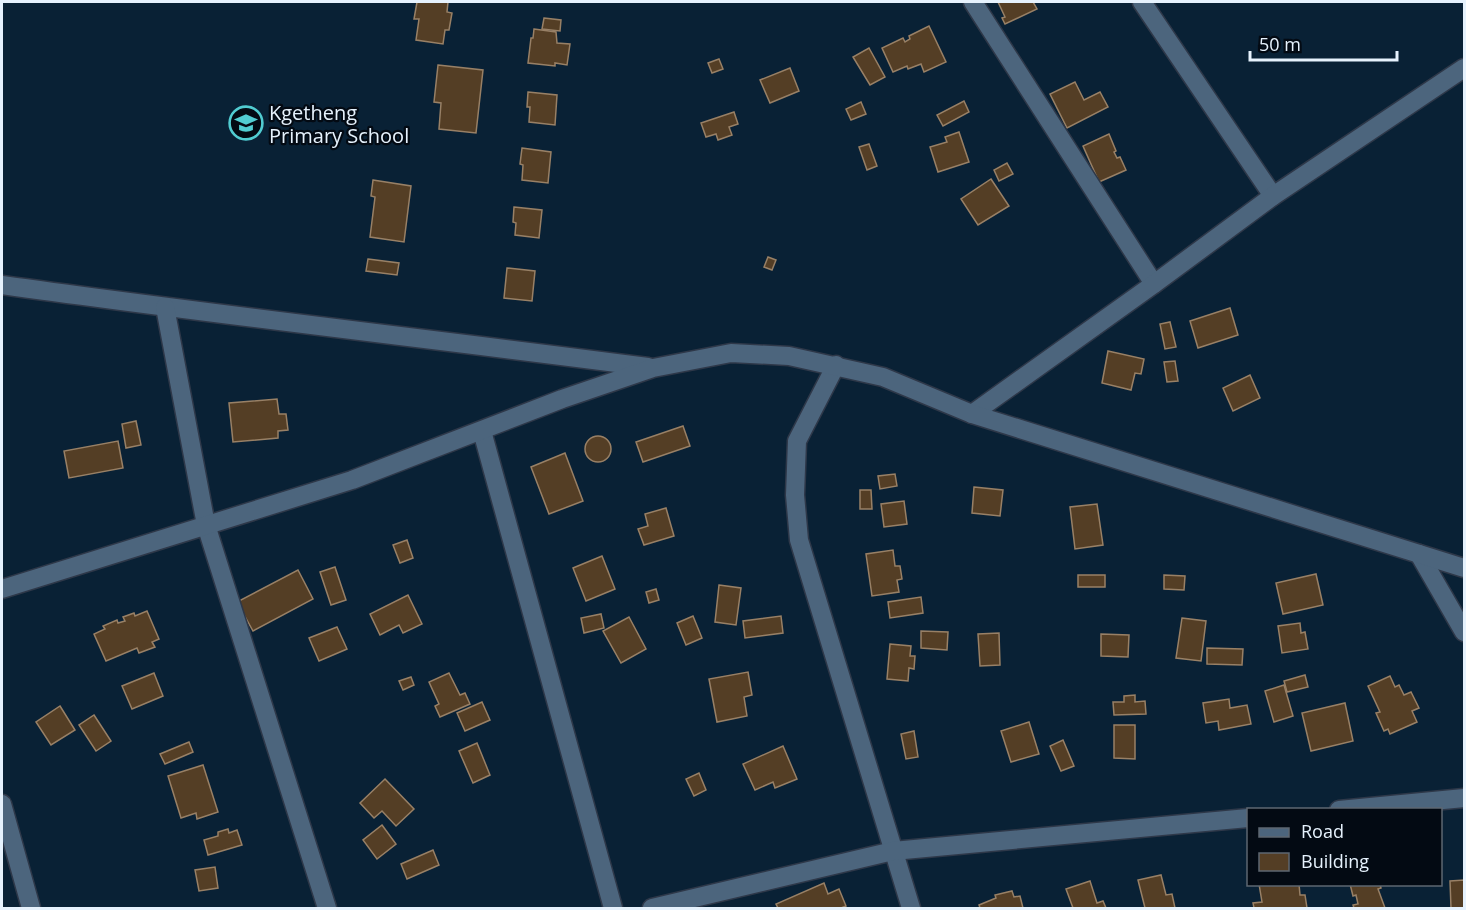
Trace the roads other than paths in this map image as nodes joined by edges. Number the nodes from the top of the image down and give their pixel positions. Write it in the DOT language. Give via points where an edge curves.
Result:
graph roads {
  1 [pos="973,2"];
  2 [pos="1142,2"];
  3 [pos="1464,68"];
  4 [pos="1273,196"];
  5 [pos="1154,284"];
  6 [pos="2,285"];
  7 [pos="165,308"];
  8 [pos="836,365"];
  9 [pos="653,368"];
  10 [pos="972,414"];
  11 [pos="482,430"];
  12 [pos="206,525"];
  13 [pos="1419,554"];
  14 [pos="1464,568"];
  15 [pos="2,589"];
  16 [pos="1464,632"];
  17 [pos="1464,798"];
  18 [pos="2,804"];
  19 [pos="1360,808"];
  20 [pos="1247,818"];
  21 [pos="893,851"];
  22 [pos="31,909"];
  23 [pos="327,909"];
  24 [pos="613,909"];
  25 [pos="652,909"];
  26 [pos="910,909"];
  1 -- 5 [label="street"];
  2 -- 4 [label="street"];
  3 -- 4 [label="street"];
  4 -- 5 [label="street"];
  5 -- 10 [label="street"];
  6 -- 7 [label="street"];
  7 -- 9 [label="street"];
  7 -- 12 [label="street"];
  8 -- 9 [label="street" via="789,356 731,353"];
  8 -- 10 [label="street" via="883,377"];
  8 -- 21 [label="street" via="796,441 796,521"];
  9 -- 11 [label="street"];
  10 -- 13 [label="street"];
  11 -- 12 [label="street" via="352,480"];
  11 -- 24 [label="street"];
  12 -- 15 [label="street"];
  12 -- 23 [label="street"];
  13 -- 14 [label="street"];
  13 -- 16 [label="street"];
  17 -- 19 [label="street"];
  18 -- 22 [label="street"];
  20 -- 21 [label="street"];
  21 -- 25 [label="street"];
  21 -- 26 [label="street"];
}
